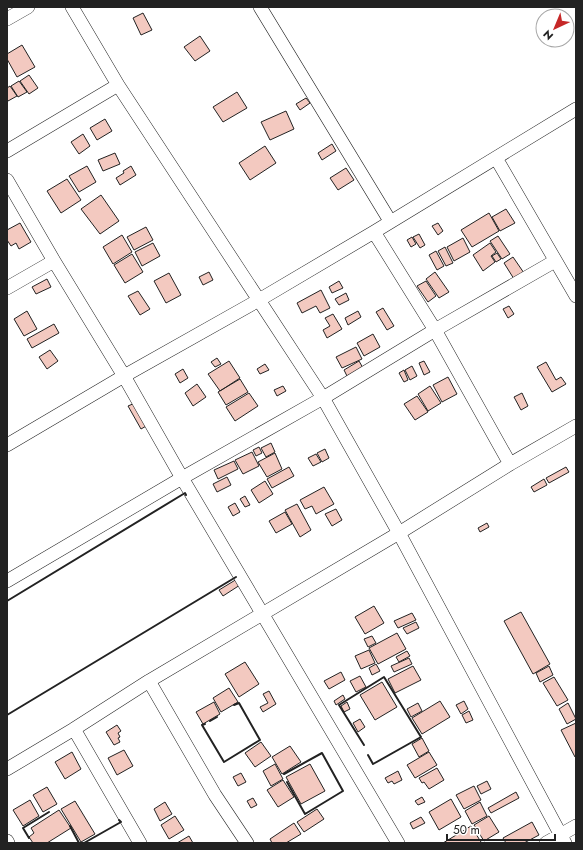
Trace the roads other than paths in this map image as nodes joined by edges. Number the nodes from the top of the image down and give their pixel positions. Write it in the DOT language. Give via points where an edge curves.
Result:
graph roads {
  1 [pos="28,7"];
  2 [pos="72,7"];
  3 [pos="260,7"];
  4 [pos="7,19"];
  5 [pos="118,85"];
  6 [pos="576,109"];
  7 [pos="7,151"];
  8 [pos="496,158"];
  9 [pos="7,180"];
  10 [pos="390,221"];
  11 [pos="374,232"];
  12 [pos="54,261"];
  13 [pos="555,261"];
  14 [pos="7,288"];
  15 [pos="576,296"];
  16 [pos="259,300"];
  17 [pos="435,330"];
  18 [pos="124,376"];
  19 [pos="323,398"];
  20 [pos="576,426"];
  21 [pos="7,445"];
  22 [pos="510,464"];
  23 [pos="182,478"];
  24 [pos="399,533"];
  25 [pos="7,580"];
  26 [pos="262,614"];
  27 [pos="149,681"];
  28 [pos="74,729"];
  29 [pos="7,769"];
  30 [pos="576,826"];
  31 [pos="563,839"];
  32 [pos="140,843"];
  33 [pos="247,843"];
  34 [pos="398,843"];
  35 [pos="546,843"];
  1 -- 4 [label="street"];
  2 -- 5 [label="street"];
  3 -- 10 [label="street"];
  5 -- 7 [label="street"];
  5 -- 16 [label="street"];
  6 -- 8 [label="street"];
  8 -- 10 [label="street"];
  8 -- 13 [label="street"];
  9 -- 12 [label="street"];
  10 -- 11 [label="street"];
  11 -- 16 [label="street"];
  11 -- 17 [label="street"];
  12 -- 14 [label="street"];
  12 -- 18 [label="street"];
  13 -- 15 [label="street"];
  13 -- 17 [label="street"];
  16 -- 18 [label="street"];
  16 -- 19 [label="street"];
  17 -- 19 [label="street"];
  17 -- 22 [label="street"];
  18 -- 21 [label="street"];
  18 -- 23 [label="street"];
  19 -- 23 [label="street"];
  19 -- 24 [label="street"];
  20 -- 22 [label="street"];
  22 -- 24 [label="street"];
  23 -- 25 [label="street"];
  23 -- 26 [label="street"];
  24 -- 26 [label="street"];
  24 -- 31 [label="street"];
  26 -- 27 [label="street"];
  26 -- 34 [label="street"];
  27 -- 28 [label="street"];
  27 -- 33 [label="street"];
  28 -- 29 [label="street"];
  28 -- 32 [label="street"];
  30 -- 31 [label="street"];
  31 -- 35 [label="street"];
}
